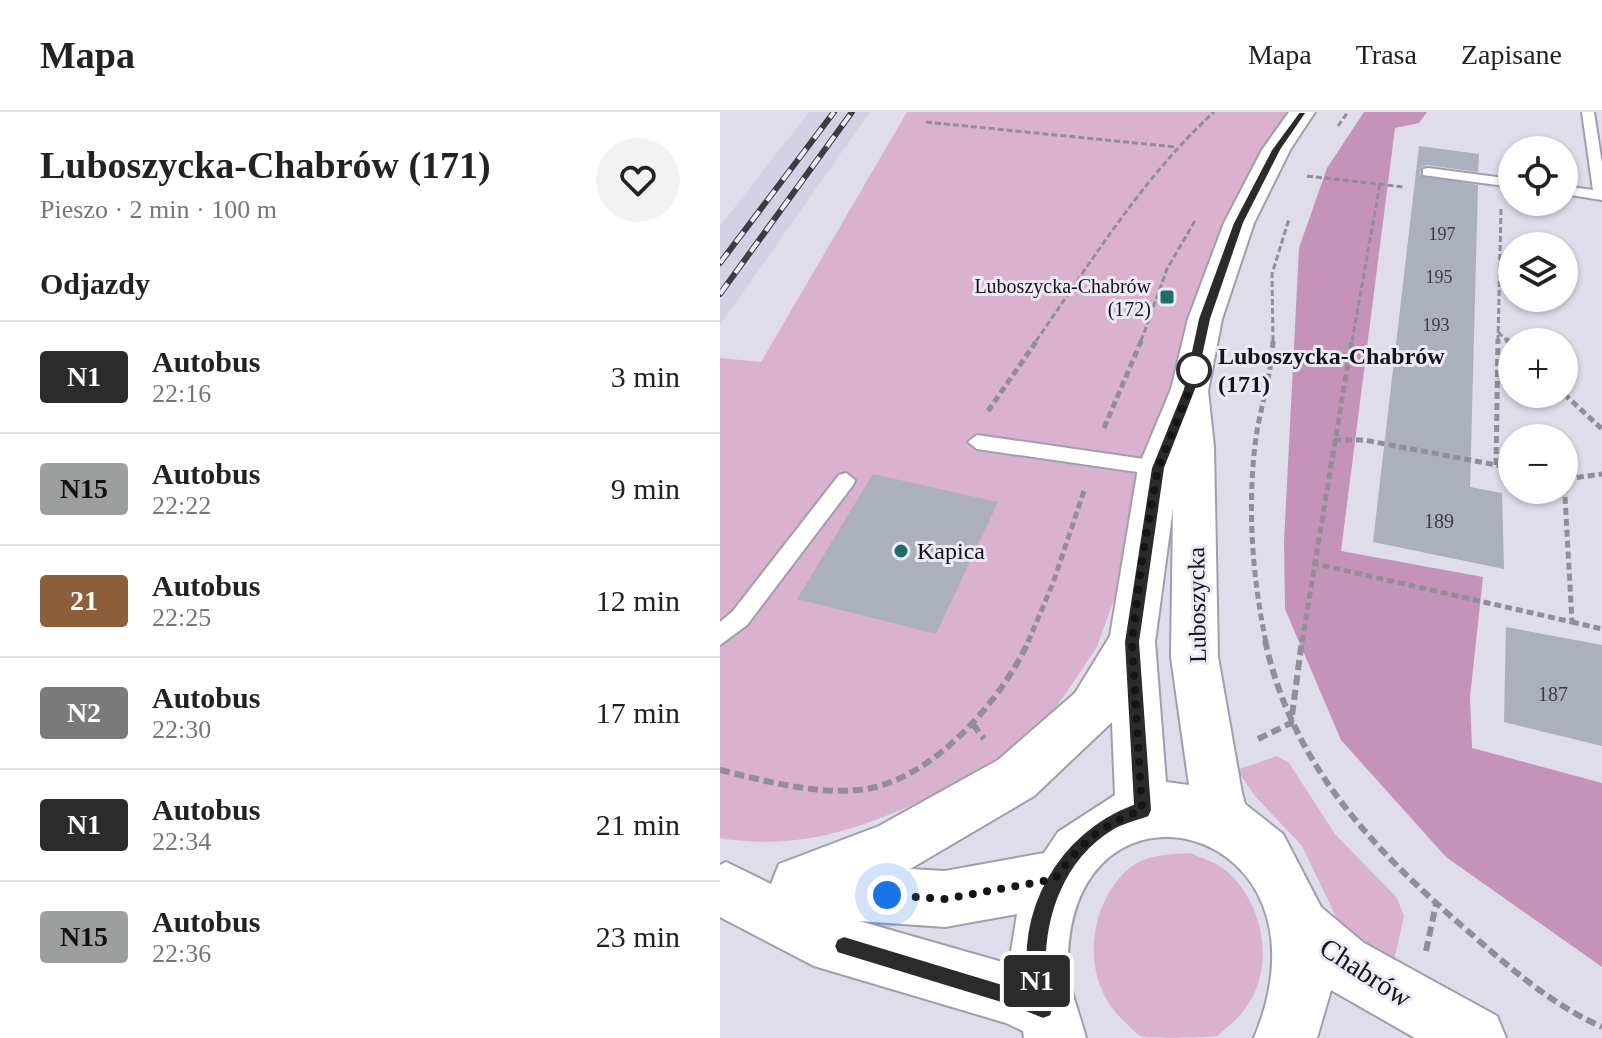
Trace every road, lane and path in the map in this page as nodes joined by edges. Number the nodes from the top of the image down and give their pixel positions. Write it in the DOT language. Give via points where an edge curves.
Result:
graph roads {
  1 [pos="1214,112"];
  2 [pos="1302,112"];
  3 [pos="1588,112"];
  4 [pos="926,122"];
  5 [pos="1176,147"];
  6 [pos="1312,167"];
  7 [pos="1428,172"];
  8 [pos="1498,181"];
  9 [pos="1380,184"];
  10 [pos="1301,190"];
  11 [pos="1578,192"];
  12 [pos="1601,196"];
  13 [pos="1294,204"];
  14 [pos="1501,216"];
  15 [pos="1497,331"];
  16 [pos="1132,363"];
  17 [pos="1190,389"];
  18 [pos="1578,407"];
  19 [pos="1602,429"];
  20 [pos="1334,440"];
  21 [pos="977,442"];
  22 [pos="1094,459"];
  23 [pos="1496,465"];
  24 [pos="1158,468"];
  25 [pos="1602,474"];
  26 [pos="1578,477"];
  27 [pos="846,480"];
  28 [pos="1566,504"];
  29 [pos="1312,563"];
  30 [pos="1572,622"];
  31 [pos="1602,629"];
  32 [pos="720,635"];
  33 [pos="1132,642"];
  34 [pos="1291,723"];
  35 [pos="720,770"];
  36 [pos="1142,810"];
  37 [pos="1222,819"];
  38 [pos="1055,879"];
  39 [pos="799,884"];
  40 [pos="723,890"];
  41 [pos="1301,927"];
  42 [pos="1049,1023"];
  43 [pos="1602,1027"];
  44 [pos="1285,1038"];
  45 [pos="1475,1038"];
  1 -- 5 [label="path"];
  2 -- 17 [label="street, Luboszycka" via="1239,223 1205,319"];
  3 -- 12 [label="lane"];
  4 -- 5 [label="path"];
  5 -- 21 [label="path" via="991,401"];
  6 -- 10 [label="path"];
  7 -- 8 [label="lane"];
  9 -- 20 [label="path"];
  11 -- 12 [label="lane"];
  13 -- 34 [label="path" via="1273,261 1273,348 1256,446 1253,515 1268,651"];
  14 -- 15 [label="path"];
  15 -- 23 [label="path"];
  16 -- 22 [label="path" via="1113,398"];
  17 -- 24 [label="street, Luboszycka"];
  17 -- 37 [label="street, Luboszycka" via="1196,445 1191,603 1204,741"];
  18 -- 19 [label="path"];
  20 -- 23 [label="path" via="1364,440"];
  20 -- 29 [label="path"];
  21 -- 22 [label="lane"];
  22 -- 24 [label="lane"];
  22 -- 35 [label="path" via="1025,650 973,724 904,775 864,789 837,791"];
  24 -- 33 [label="street, Luboszycka"];
  25 -- 26 [label="path"];
  27 -- 32 [label="lane" via="740,618"];
  28 -- 30 [label="path"];
  29 -- 30 [label="path"];
  29 -- 34 [label="path"];
  30 -- 31 [label="path"];
  33 -- 36 [label="street, Luboszycka"];
  33 -- 39 [label="street" via="1092,710 1016,778 894,848"];
  34 -- 43 [label="path" via="1355,825 1436,904 1545,996"];
  36 -- 37 [label="street" via="1183,807"];
  36 -- 38 [label="street" via="1109,823 1078,847"];
  37 -- 41 [label="street" via="1271,861"];
  38 -- 39 [label="street" via="945,899"];
  38 -- 42 [label="street" via="1039,925 1036,976"];
  39 -- 40 [label="street"];
  40 -- 42 [label="street" via="814,937 1013,995"];
  41 -- 44 [label="street" via="1299,1002"];
  41 -- 45 [label="street, Chabrów" via="1343,964"];
}
